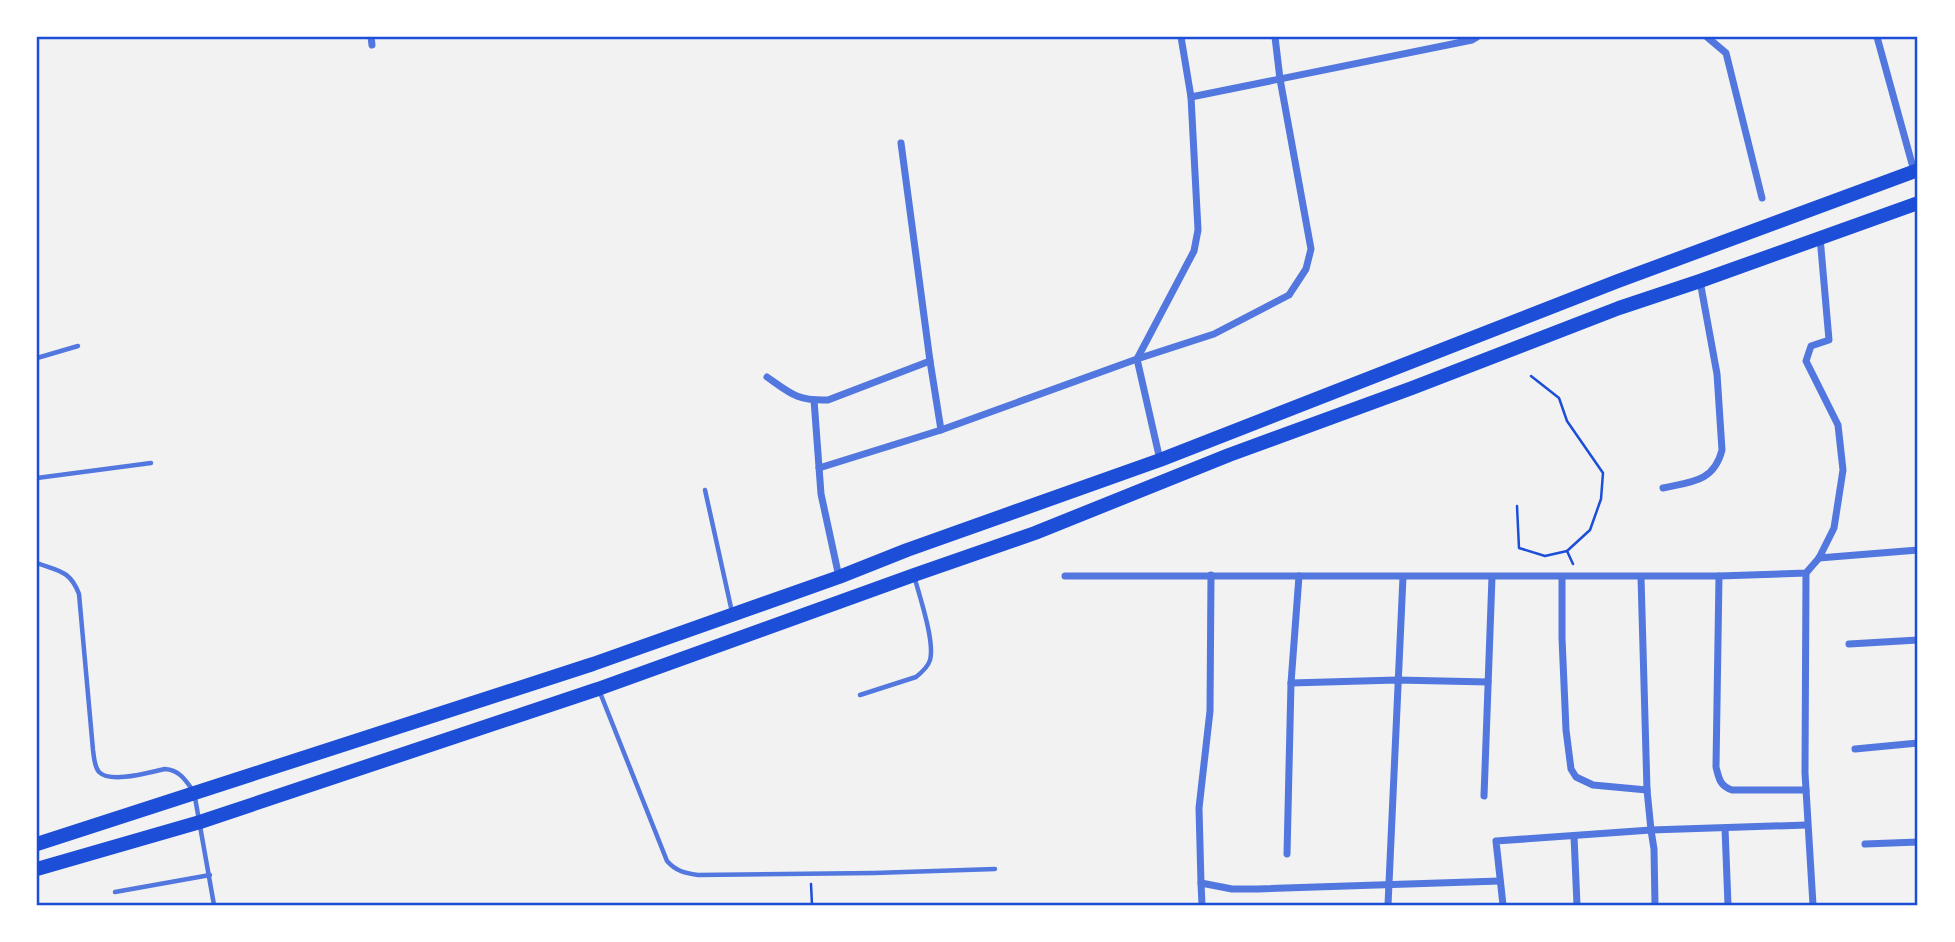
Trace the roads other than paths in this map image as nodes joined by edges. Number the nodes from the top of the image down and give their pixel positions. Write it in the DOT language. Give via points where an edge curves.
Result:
graph roads {
  1 [pos="1181,37"];
  2 [pos="1275,37"];
  3 [pos="1477,37"];
  4 [pos="1707,37"];
  5 [pos="1877,37"];
  6 [pos="1280,79"];
  7 [pos="1191,97"];
  8 [pos="901,144"];
  9 [pos="1916,171"];
  10 [pos="1762,198"];
  11 [pos="1918,203"];
  12 [pos="1820,237"];
  13 [pos="1700,281"];
  14 [pos="78,346"];
  15 [pos="37,358"];
  16 [pos="1137,359"];
  17 [pos="930,361"];
  18 [pos="767,377"];
  19 [pos="814,400"];
  20 [pos="942,429"];
  21 [pos="1160,460"];
  22 [pos="150,463"];
  23 [pos="819,468"];
  24 [pos="37,478"];
  25 [pos="1663,488"];
  26 [pos="705,490"];
  27 [pos="1918,551"];
  28 [pos="1819,558"];
  29 [pos="37,563"];
  30 [pos="1806,573"];
  31 [pos="914,575"];
  32 [pos="1211,575"];
  33 [pos="1065,576"];
  34 [pos="1300,576"];
  35 [pos="1719,576"];
  36 [pos="839,577"];
  37 [pos="1403,577"];
  38 [pos="1492,577"];
  39 [pos="1562,577"];
  40 [pos="1641,577"];
  41 [pos="733,614"];
  42 [pos="1918,640"];
  43 [pos="1849,644"];
  44 [pos="1397,680"];
  45 [pos="1488,682"];
  46 [pos="1291,683"];
  47 [pos="598,689"];
  48 [pos="860,695"];
  49 [pos="1918,743"];
  50 [pos="1855,749"];
  51 [pos="1647,790"];
  52 [pos="1806,790"];
  53 [pos="194,792"];
  54 [pos="1484,796"];
  55 [pos="200,822"];
  56 [pos="1807,825"];
  57 [pos="1725,828"];
  58 [pos="1651,830"];
  59 [pos="1574,836"];
  60 [pos="1918,842"];
  61 [pos="37,844"];
  62 [pos="1865,844"];
  63 [pos="1287,854"];
  64 [pos="37,869"];
  65 [pos="995,869"];
  66 [pos="210,875"];
  67 [pos="1500,881"];
  68 [pos="1201,883"];
  69 [pos="1388,885"];
  70 [pos="115,892"];
  71 [pos="214,905"];
  72 [pos="1202,905"];
  73 [pos="1388,905"];
  74 [pos="1503,905"];
  75 [pos="1577,905"];
  76 [pos="1655,905"];
  77 [pos="1728,905"];
  78 [pos="1813,905"];
  1 -- 7 [label="street"];
  2 -- 6 [label="street"];
  3 -- 6 [label="street"];
  4 -- 10 [label="street" via="1726,53"];
  5 -- 9 [label="street"];
  6 -- 7 [label="street"];
  6 -- 16 [label="street" via="1311,249 1306,269 1289,295 1214,334"];
  7 -- 16 [label="street" via="1198,230 1194,251"];
  8 -- 17 [label="street"];
  9 -- 21 [label="main road" via="1618,281"];
  11 -- 12 [label="main road"];
  12 -- 13 [label="main road"];
  12 -- 28 [label="street" via="1829,340 1811,346 1806,361 1838,425 1843,470 1834,528"];
  13 -- 25 [label="street" via="1717,374 1722,450 1711,473"];
  13 -- 31 [label="main road"];
  14 -- 15 [label="lane"];
  16 -- 20 [label="street"];
  16 -- 21 [label="street"];
  17 -- 19 [label="street" via="828,400"];
  17 -- 20 [label="street"];
  18 -- 19 [label="street" via="794,397"];
  19 -- 23 [label="street"];
  20 -- 23 [label="street"];
  21 -- 36 [label="main road"];
  22 -- 24 [label="lane"];
  23 -- 36 [label="street"];
  26 -- 41 [label="lane"];
  27 -- 28 [label="street"];
  28 -- 30 [label="street"];
  29 -- 53 [label="lane" via="62,571 74,580 79,594 96,768 112,778 173,769"];
  30 -- 35 [label="street"];
  30 -- 52 [label="street"];
  31 -- 47 [label="main road"];
  31 -- 48 [label="lane" via="930,639 930,661 916,677"];
  32 -- 33 [label="street"];
  32 -- 34 [label="street"];
  32 -- 68 [label="street" via="1210,711 1199,808"];
  34 -- 37 [label="street"];
  34 -- 46 [label="street"];
  35 -- 40 [label="street"];
  35 -- 52 [label="street" via="1719,779 1732,790"];
  36 -- 41 [label="main road"];
  37 -- 38 [label="street"];
  37 -- 44 [label="street"];
  38 -- 39 [label="street"];
  38 -- 45 [label="street"];
  39 -- 40 [label="street"];
  39 -- 51 [label="street" via="1571,769 1576,777 1593,785"];
  40 -- 51 [label="street"];
  41 -- 53 [label="main road" via="593,664"];
  42 -- 43 [label="street"];
  44 -- 45 [label="street"];
  44 -- 46 [label="street"];
  44 -- 69 [label="street"];
  45 -- 54 [label="street"];
  46 -- 63 [label="street"];
  47 -- 55 [label="main road"];
  47 -- 65 [label="lane" via="674,869 698,875"];
  49 -- 50 [label="street"];
  51 -- 58 [label="street"];
  52 -- 56 [label="street"];
  53 -- 55 [label="lane"];
  53 -- 61 [label="main road"];
  55 -- 64 [label="main road"];
  55 -- 66 [label="lane"];
  56 -- 57 [label="street"];
  56 -- 78 [label="street"];
  57 -- 58 [label="street"];
  57 -- 77 [label="street"];
  58 -- 59 [label="street"];
  58 -- 76 [label="street"];
  59 -- 67 [label="street" via="1496,841"];
  59 -- 75 [label="street"];
  60 -- 62 [label="street"];
  66 -- 70 [label="lane"];
  66 -- 71 [label="lane"];
  67 -- 69 [label="street"];
  67 -- 74 [label="street"];
  68 -- 69 [label="street" via="1232,889"];
  68 -- 72 [label="street"];
  69 -- 73 [label="street"];
}
